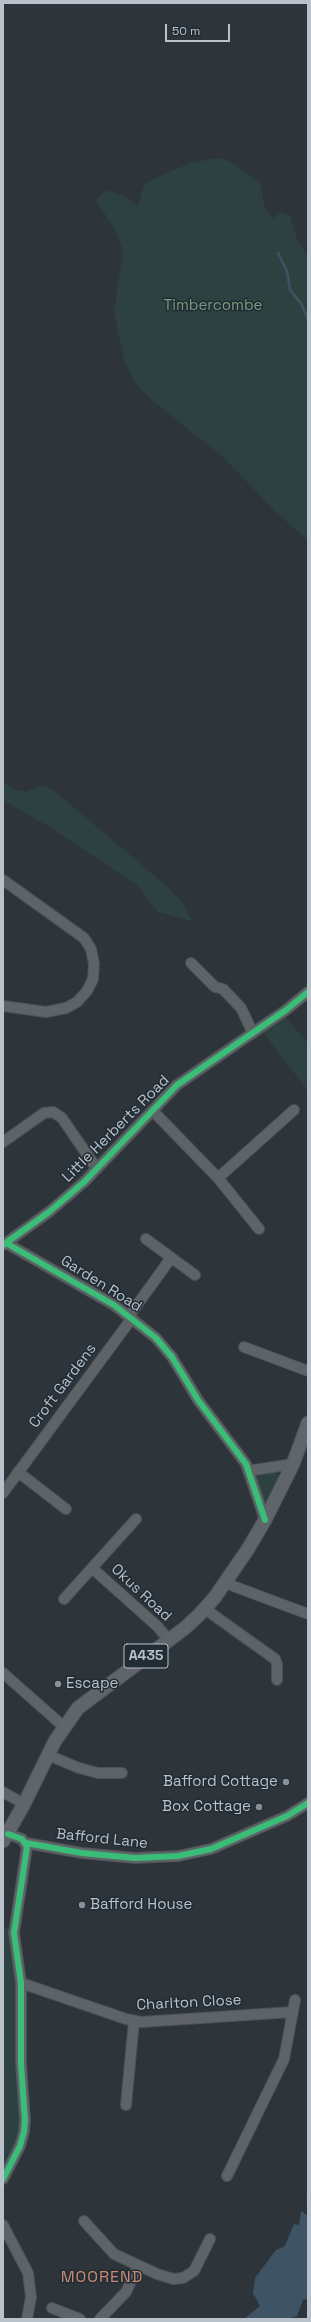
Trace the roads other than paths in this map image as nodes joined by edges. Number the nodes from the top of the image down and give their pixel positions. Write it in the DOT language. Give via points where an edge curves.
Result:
graph roads {
  1 [pos="3,880"];
  2 [pos="191,962"];
  3 [pos="308,992"];
  4 [pos="3,1006"];
  5 [pos="253,1033"];
  6 [pos="294,1110"];
  7 [pos="153,1111"];
  8 [pos="3,1142"];
  9 [pos="97,1169"];
  10 [pos="218,1178"];
  11 [pos="259,1229"];
  12 [pos="146,1239"];
  13 [pos="5,1244"];
  14 [pos="171,1258"];
  15 [pos="195,1275"];
  16 [pos="130,1317"];
  17 [pos="244,1347"];
  18 [pos="308,1371"];
  19 [pos="308,1423"];
  20 [pos="293,1464"];
  21 [pos="248,1471"];
  22 [pos="18,1472"];
  23 [pos="3,1488"];
  24 [pos="3,1493"];
  25 [pos="66,1509"];
  26 [pos="136,1519"];
  27 [pos="265,1520"];
  28 [pos="92,1568"];
  29 [pos="225,1583"];
  30 [pos="64,1599"];
  31 [pos="205,1609"];
  32 [pos="308,1614"];
  33 [pos="169,1640"];
  34 [pos="3,1673"];
  35 [pos="277,1680"];
  36 [pos="63,1726"];
  37 [pos="48,1755"];
  38 [pos="122,1773"];
  39 [pos="3,1792"];
  40 [pos="308,1803"];
  41 [pos="24,1804"];
  42 [pos="6,1838"];
  43 [pos="26,1843"];
  44 [pos="21,1983"];
  45 [pos="295,2000"];
  46 [pos="293,2012"];
  47 [pos="134,2021"];
  48 [pos="126,2106"];
  49 [pos="227,2176"];
  50 [pos="3,2179"];
  51 [pos="84,2221"];
  52 [pos="3,2224"];
  53 [pos="210,2238"];
  54 [pos="138,2266"];
  55 [pos="52,2308"];
  56 [pos="27,2319"];
  57 [pos="80,2319"];
  58 [pos="100,2319"];
  1 -- 4 [label="street" via="84,938 91,949 94,964 93,979 87,991 77,1002 66,1008 46,1012"];
  2 -- 5 [label="street" via="241,1008"];
  3 -- 5 [label="street, Little Herberts Road"];
  5 -- 7 [label="street, Little Herberts Road" via="177,1085"];
  6 -- 10 [label="street"];
  7 -- 9 [label="street, Little Herberts Road"];
  7 -- 10 [label="street"];
  8 -- 9 [label="street" via="44,1113 52,1112 62,1118"];
  9 -- 13 [label="street, Little Herberts Road" via="49,1212"];
  10 -- 11 [label="street"];
  12 -- 14 [label="street"];
  13 -- 16 [label="street, Garden Road"];
  14 -- 15 [label="street"];
  14 -- 16 [label="street, Garden Road"];
  16 -- 21 [label="street, Garden Road" via="165,1347 198,1400 242,1459"];
  16 -- 22 [label="street, Croft Gardens"];
  17 -- 18 [label="street"];
  19 -- 20 [label="main road, A435"];
  20 -- 21 [label="street"];
  20 -- 27 [label="main road, A435"];
  21 -- 27 [label="street, Garden Road"];
  22 -- 23 [label="street"];
  22 -- 24 [label="street"];
  22 -- 25 [label="street"];
  26 -- 28 [label="street, Okus Road"];
  27 -- 29 [label="main road, A435"];
  28 -- 30 [label="street, Okus Road"];
  28 -- 33 [label="street, Okus Road" via="157,1626"];
  29 -- 31 [label="main road, A435"];
  29 -- 32 [label="street"];
  31 -- 33 [label="main road, A435"];
  31 -- 35 [label="street" via="275,1659"];
  33 -- 36 [label="main road, A435" via="93,1695"];
  34 -- 36 [label="street"];
  36 -- 37 [label="main road, A435"];
  37 -- 38 [label="street" via="98,1774"];
  37 -- 41 [label="main road, A435"];
  39 -- 41 [label="street"];
  40 -- 43 [label="street, Bafford Lane" via="288,1816 210,1849 178,1856 135,1858"];
  41 -- 42 [label="main road, A435"];
  42 -- 43 [label="street, Bafford Lane"];
  43 -- 44 [label="street" via="27,1854 14,1933"];
  44 -- 47 [label="street, Charlton Close"];
  44 -- 50 [label="street" via="24,2132 20,2146"];
  45 -- 46 [label="street"];
  46 -- 47 [label="street, Charlton Close"];
  46 -- 49 [label="street" via="284,2058"];
  47 -- 48 [label="street"];
  51 -- 54 [label="street" via="114,2254"];
  52 -- 56 [label="street" via="28,2273 31,2297"];
  53 -- 54 [label="street" via="194,2271 183,2278 163,2277"];
  54 -- 58 [label="street" via="126,2292"];
  55 -- 57 [label="street"];
}
